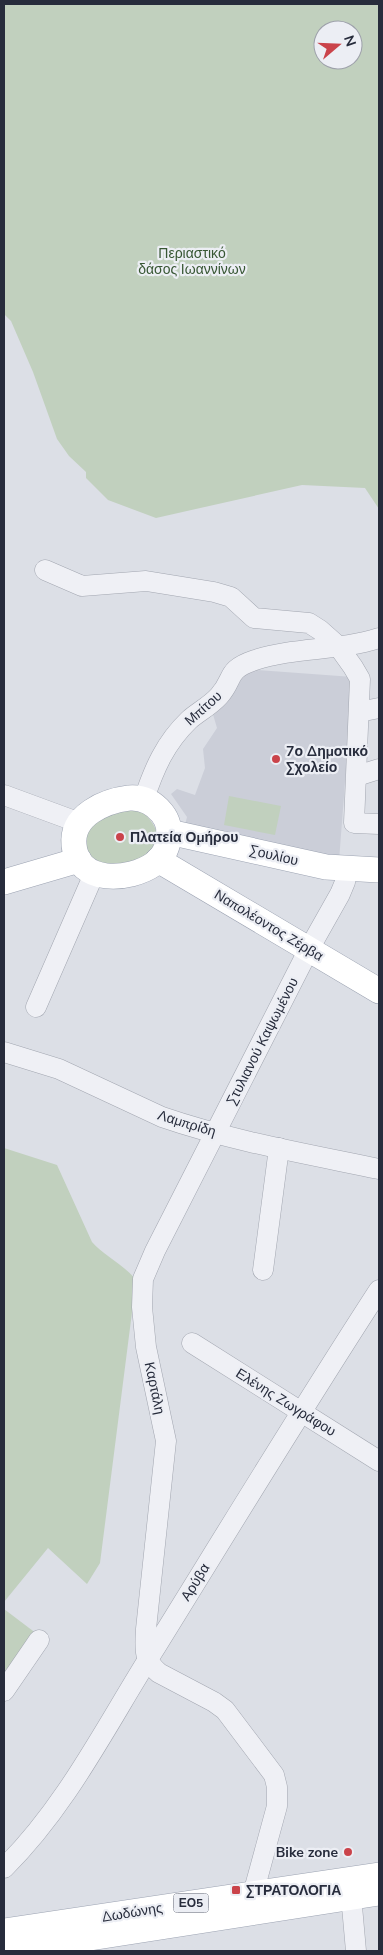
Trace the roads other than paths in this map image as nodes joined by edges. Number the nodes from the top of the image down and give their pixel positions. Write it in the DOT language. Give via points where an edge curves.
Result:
graph roads {
  1 [pos="45,570"];
  2 [pos="379,638"];
  3 [pos="338,646"];
  4 [pos="379,708"];
  5 [pos="359,712"];
  6 [pos="379,769"];
  7 [pos="357,776"];
  8 [pos="4,795"];
  9 [pos="144,799"];
  10 [pos="379,824"];
  11 [pos="169,832"];
  12 [pos="82,850"];
  13 [pos="158,860"];
  14 [pos="4,866"];
  15 [pos="347,869"];
  16 [pos="379,870"];
  17 [pos="4,882"];
  18 [pos="309,949"];
  19 [pos="379,991"];
  20 [pos="36,1007"];
  21 [pos="4,1052"];
  22 [pos="216,1132"];
  23 [pos="279,1148"];
  24 [pos="379,1169"];
  25 [pos="263,1270"];
  26 [pos="379,1290"];
  27 [pos="192,1343"];
  28 [pos="300,1411"];
  29 [pos="379,1461"];
  30 [pos="39,1640"];
  31 [pos="147,1660"];
  32 [pos="4,1691"];
  33 [pos="4,1868"];
  34 [pos="379,1875"];
  35 [pos="350,1888"];
  36 [pos="379,1893"];
  37 [pos="253,1894"];
  38 [pos="4,1931"];
  39 [pos="6,1951"];
  40 [pos="356,1951"];
  1 -- 3 [label="street" via="82,586 146,581 230,596 254,618 310,623"];
  2 -- 3 [label="street, Μπίτου"];
  3 -- 5 [label="street" via="360,679"];
  3 -- 9 [label="street, Μπίτου" via="270,656 235,670 219,696 193,717 166,746"];
  4 -- 5 [label="street"];
  5 -- 7 [label="street"];
  6 -- 7 [label="street"];
  7 -- 10 [label="street" via="354,823"];
  8 -- 12 [label="street"];
  9 -- 11 [label="main road" via="162,813 168,822"];
  9 -- 12 [label="main road" via="129,798 107,803 90,812"];
  11 -- 13 [label="main road"];
  11 -- 15 [label="main road, Σουλίου"];
  12 -- 13 [label="main road" via="109,876 148,867"];
  12 -- 14 [label="main road"];
  12 -- 17 [label="main road"];
  12 -- 20 [label="street"];
  13 -- 18 [label="main road, Ναπολέοντος Ζέρβα"];
  15 -- 16 [label="main road, Σουλίου"];
  15 -- 18 [label="street, Στυλιανού Καψωμένου" via="340,894"];
  18 -- 19 [label="main road, Ναπολέοντος Ζέρβα"];
  18 -- 22 [label="street, Στυλιανού Καψωμένου"];
  21 -- 22 [label="street, Λαμπρίδη" via="59,1069 162,1117"];
  22 -- 23 [label="street, Λαμπρίδη"];
  22 -- 31 [label="street, Καρτάλη" via="146,1270 142,1287 146,1347 166,1441 146,1630"];
  23 -- 24 [label="street, Λαμπρίδη"];
  23 -- 25 [label="street"];
  26 -- 28 [label="street, Αρύβα"];
  27 -- 28 [label="street, Ελένης Ζωγράφου"];
  28 -- 29 [label="street, Ελένης Ζωγράφου"];
  28 -- 31 [label="street, Αρύβα"];
  30 -- 32 [label="street"];
  31 -- 33 [label="street, Αρύβα" via="73,1780 30,1840"];
  31 -- 37 [label="street" via="159,1673 225,1710 274,1774 277,1806"];
  34 -- 35 [label="main road, Δωδώνης / ΕΟ5"];
  35 -- 36 [label="main road, Δωδώνης / ΕΟ5"];
  35 -- 37 [label="main road, Δωδώνης / ΕΟ5"];
  35 -- 39 [label="main road, Δωδώνης / ΕΟ5"];
  35 -- 40 [label="street"];
  37 -- 38 [label="main road, Δωδώνης / ΕΟ5"];
}
